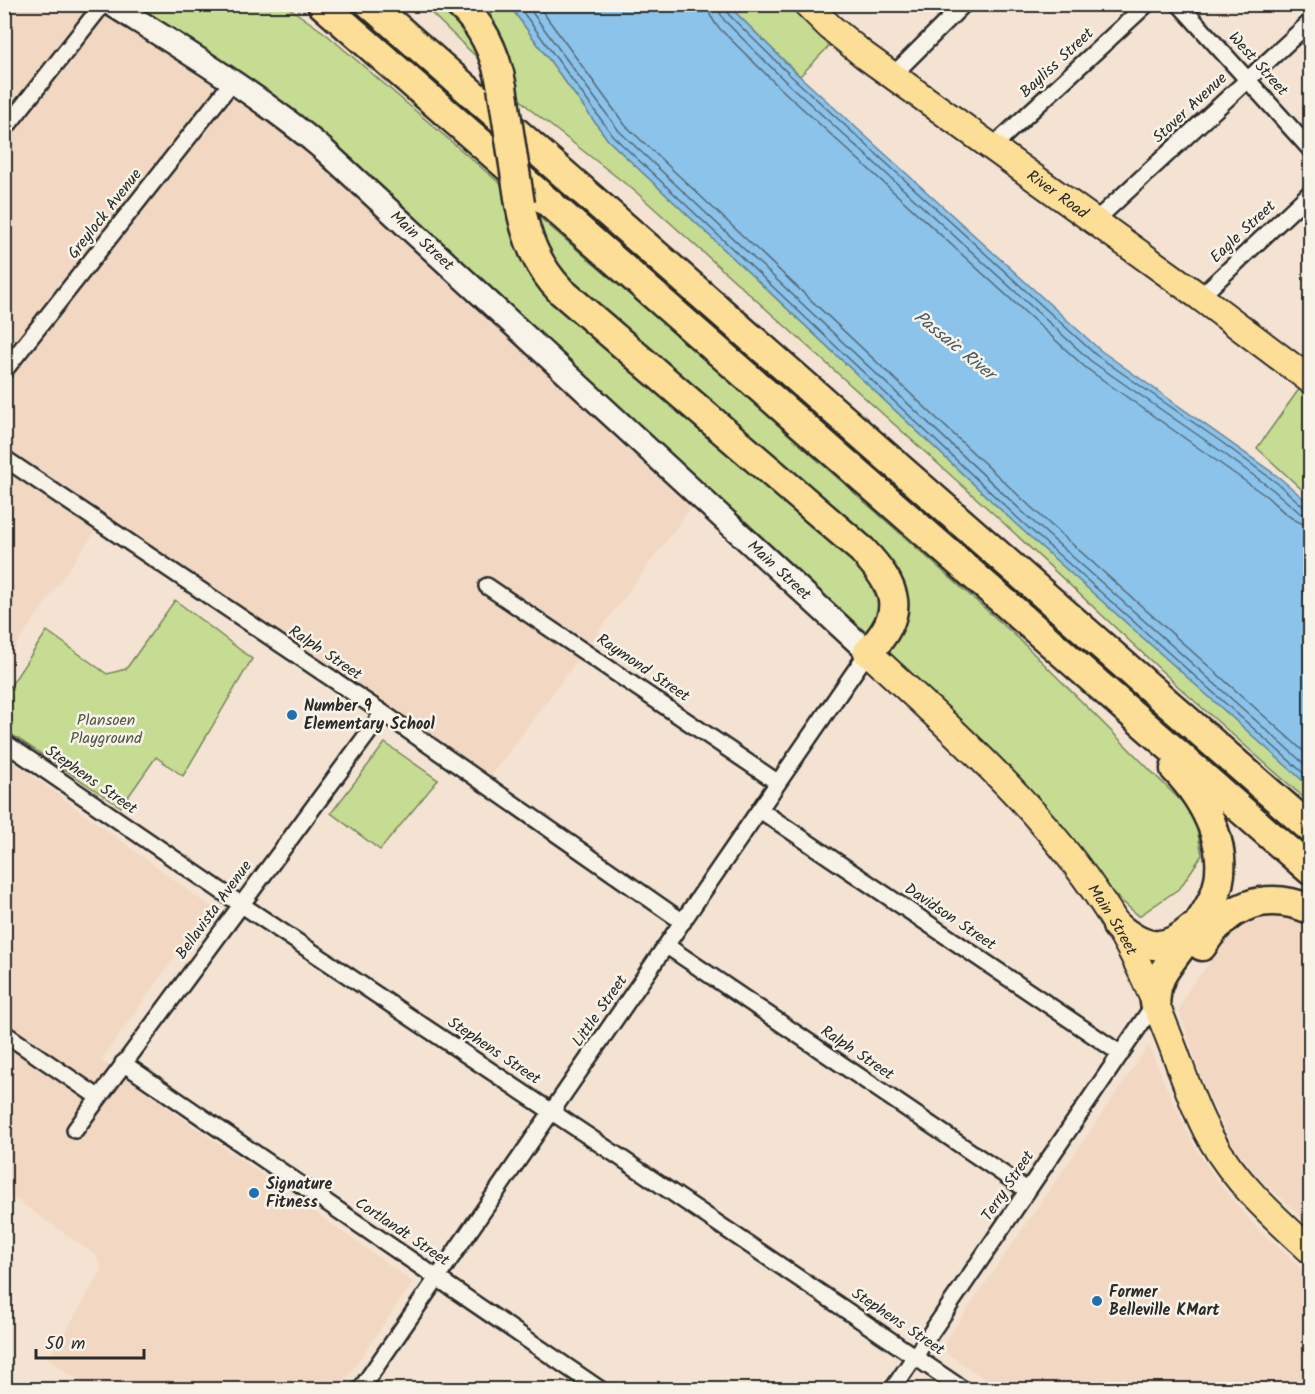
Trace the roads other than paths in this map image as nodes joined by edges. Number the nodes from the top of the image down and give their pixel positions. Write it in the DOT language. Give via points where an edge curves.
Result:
graph roads {
  1 [pos="103,4"];
  2 [pos="111,4"];
  3 [pos="322,4"];
  4 [pos="370,4"];
  5 [pos="459,4"];
  6 [pos="807,4"];
  7 [pos="964,4"];
  8 [pos="1147,4"];
  9 [pos="1179,4"];
  10 [pos="1311,22"];
  11 [pos="893,75"];
  12 [pos="1248,79"];
  13 [pos="233,81"];
  14 [pos="4,130"];
  15 [pos="991,148"];
  16 [pos="1311,148"];
  17 [pos="1311,193"];
  18 [pos="1095,222"];
  19 [pos="1200,297"];
  20 [pos="4,370"];
  21 [pos="1311,380"];
  22 [pos="4,458"];
  23 [pos="958,561"];
  24 [pos="487,586"];
  25 [pos="868,652"];
  26 [pos="383,713"];
  27 [pos="4,742"];
  28 [pos="777,782"];
  29 [pos="760,810"];
  30 [pos="1311,828"];
  31 [pos="1311,870"];
  32 [pos="241,903"];
  33 [pos="1311,909"];
  34 [pos="1204,914"];
  35 [pos="683,922"];
  36 [pos="1118,926"];
  37 [pos="667,946"];
  38 [pos="1155,1003"];
  39 [pos="4,1033"];
  40 [pos="1121,1054"];
  41 [pos="123,1064"];
  42 [pos="98,1097"];
  43 [pos="552,1112"];
  44 [pos="75,1130"];
  45 [pos="1027,1190"];
  46 [pos="1311,1250"];
  47 [pos="438,1278"];
  48 [pos="915,1356"];
  49 [pos="360,1389"];
  50 [pos="602,1389"];
  51 [pos="892,1389"];
  52 [pos="964,1389"];
  1 -- 14 [label="street"];
  2 -- 13 [label="street, Main Street"];
  3 -- 23 [label="highway"];
  4 -- 30 [label="highway"];
  5 -- 25 [label="highway, bridge" via="485,36 498,68 520,204 530,245 547,277 874,562 891,591 894,608 884,635"];
  6 -- 11 [label="main road, River Road" via="830,27"];
  7 -- 11 [label="street"];
  8 -- 15 [label="street, Bayliss Street"];
  9 -- 12 [label="street, West Street"];
  10 -- 12 [label="street, Stover Avenue"];
  11 -- 15 [label="main road, River Road"];
  12 -- 16 [label="street, West Street"];
  12 -- 18 [label="street, Stover Avenue"];
  13 -- 20 [label="street, Greylock Avenue"];
  13 -- 25 [label="street, Main Street" via="295,126 351,174"];
  15 -- 18 [label="main road, River Road"];
  17 -- 19 [label="street, Eagle Street"];
  18 -- 19 [label="main road, River Road"];
  19 -- 21 [label="main road, River Road"];
  22 -- 26 [label="street, Ralph Street"];
  23 -- 31 [label="highway"];
  23 -- 34 [label="highway" via="1191,787 1211,822 1220,861 1214,898"];
  24 -- 28 [label="street, Raymond Street"];
  25 -- 28 [label="street, Little Street"];
  25 -- 36 [label="main road, Main Street" via="1040,817"];
  26 -- 32 [label="street, Bellavista Avenue"];
  26 -- 35 [label="street, Ralph Street"];
  27 -- 32 [label="street, Stephens Street"];
  28 -- 29 [label="street, Little Street"];
  29 -- 35 [label="street, Little Street"];
  29 -- 40 [label="street, Davidson Street"];
  32 -- 41 [label="street, Bellavista Avenue"];
  32 -- 43 [label="street, Stephens Street"];
  33 -- 38 [label="highway" via="1288,903 1256,903 1229,914 1208,936 1174,988"];
  34 -- 36 [label="highway" via="1171,944 1143,944"];
  34 -- 38 [label="highway" via="1161,976"];
  35 -- 37 [label="street, Little Street"];
  36 -- 38 [label="main road, Main Street"];
  37 -- 43 [label="street, Little Street"];
  37 -- 45 [label="street, Ralph Street"];
  38 -- 40 [label="street, Terry Street"];
  38 -- 46 [label="main road, Main Street" via="1212,1140 1246,1188"];
  39 -- 42 [label="street"];
  40 -- 45 [label="street, Terry Street"];
  41 -- 42 [label="street, Bellavista Avenue"];
  41 -- 47 [label="street, Cortlandt Street"];
  42 -- 44 [label="street, Bellavista Avenue"];
  43 -- 47 [label="street, Little Street"];
  43 -- 48 [label="street, Stephens Street"];
  45 -- 48 [label="street, Terry Street"];
  47 -- 49 [label="street, Little Street"];
  47 -- 50 [label="street, Cortlandt Street"];
  48 -- 51 [label="street, Terry Street"];
  48 -- 52 [label="street, Stephens Street"];
}
